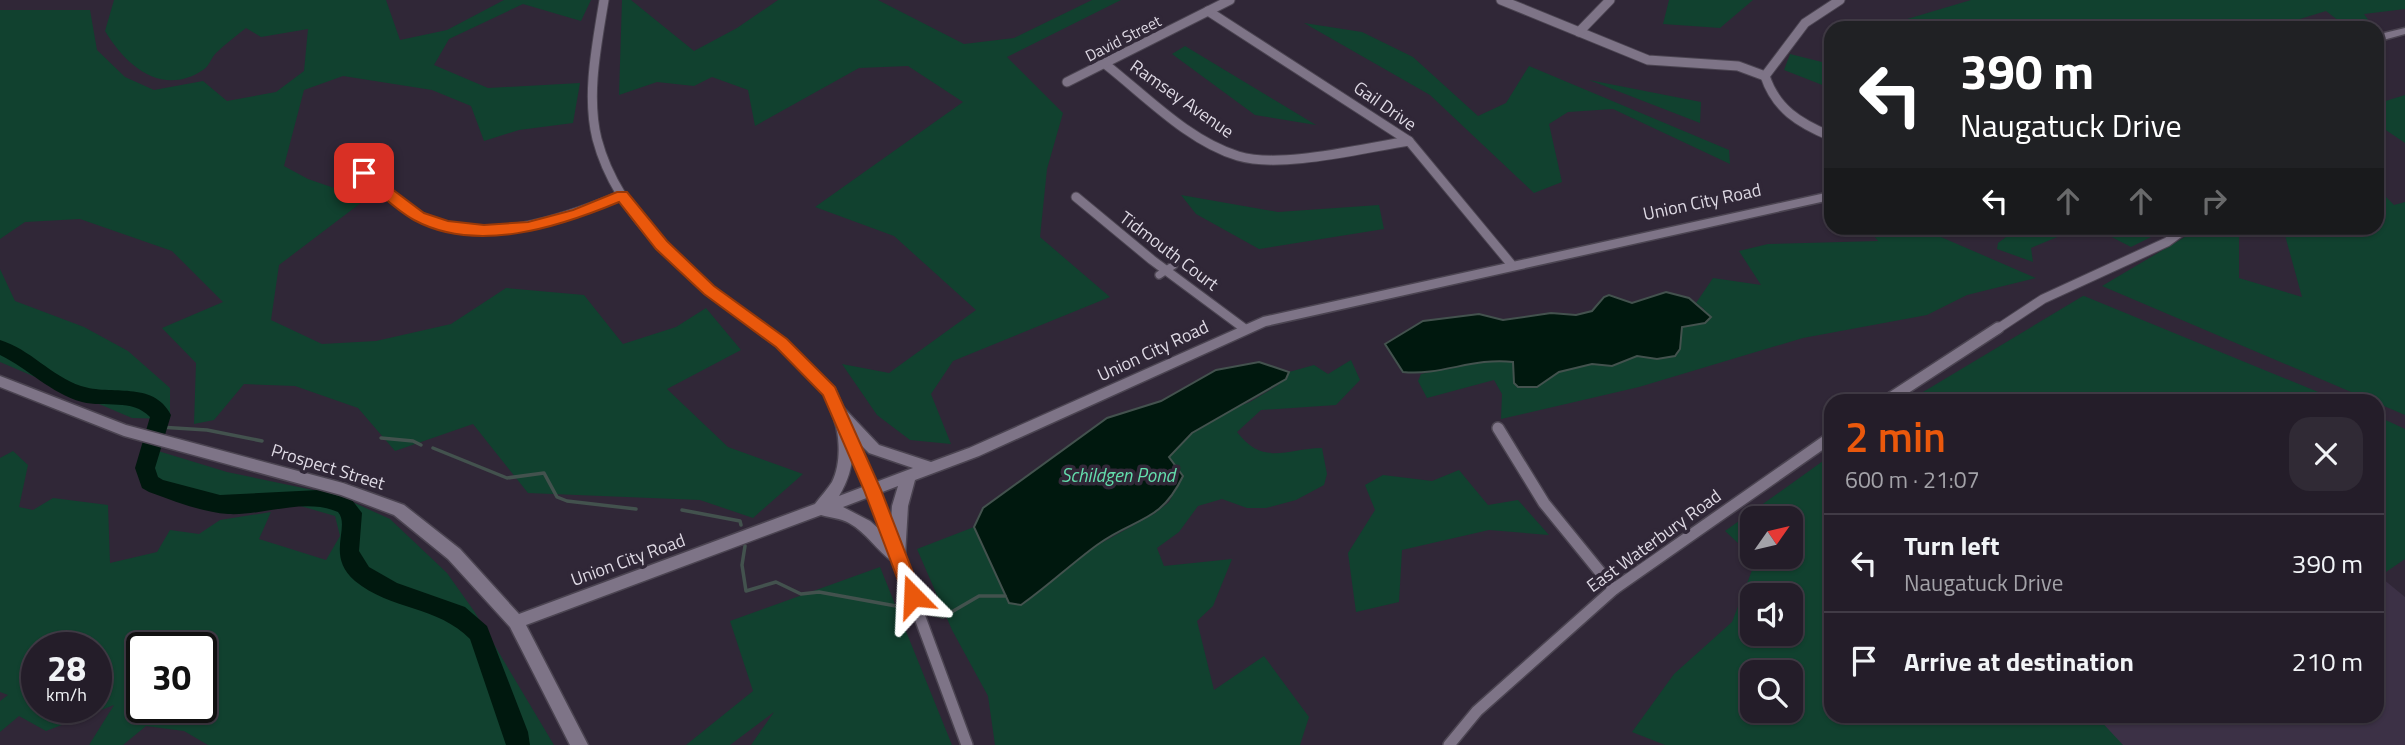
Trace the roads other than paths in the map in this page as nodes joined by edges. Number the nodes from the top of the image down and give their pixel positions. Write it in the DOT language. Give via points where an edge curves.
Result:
graph roads {
  1 [pos="604,0"];
  2 [pos="1230,0"];
  3 [pos="1500,0"];
  4 [pos="1610,0"];
  5 [pos="1840,0"];
  6 [pos="1208,11"];
  7 [pos="2405,31"];
  8 [pos="1578,33"];
  9 [pos="2384,37"];
  10 [pos="1105,64"];
  11 [pos="1765,76"];
  12 [pos="1067,82"];
  13 [pos="1824,134"];
  14 [pos="1409,141"];
  15 [pos="364,173"];
  16 [pos="622,195"];
  17 [pos="1076,197"];
  18 [pos="1824,197"];
  19 [pos="2177,235"];
  20 [pos="1511,264"];
  21 [pos="1245,330"];
  22 [pos="0,381"];
  23 [pos="1897,394"];
  24 [pos="838,411"];
  25 [pos="1498,428"];
  26 [pos="1824,442"];
  27 [pos="931,468"];
  28 [pos="909,476"];
  29 [pos="873,490"];
  30 [pos="818,510"];
  31 [pos="897,556"];
  32 [pos="1614,589"];
  33 [pos="516,622"];
  34 [pos="579,745"];
  35 [pos="967,745"];
  36 [pos="1449,745"];
  1 -- 16 [label="street" via="596,49 594,123 602,155"];
  2 -- 6 [label="street, David Street"];
  3 -- 8 [label="street"];
  4 -- 8 [label="street"];
  5 -- 11 [label="street" via="1805,23"];
  6 -- 10 [label="street, David Street"];
  6 -- 14 [label="street, Gail Drive"];
  7 -- 9 [label="main road"];
  8 -- 11 [label="street" via="1648,60 1738,66"];
  10 -- 12 [label="street, David Street"];
  10 -- 14 [label="street, Ramsey Avenue" via="1218,148 1240,156 1265,160"];
  11 -- 13 [label="street" via="1769,94 1782,110"];
  14 -- 20 [label="street, Gail Drive"];
  15 -- 16 [label="street" via="419,216 447,226 484,230 528,227"];
  16 -- 24 [label="street" via="661,245 709,290 782,343 830,391"];
  17 -- 21 [label="street, Tidmouth Court"];
  18 -- 20 [label="main road, Union City Road"];
  19 -- 23 [label="street" via="2043,299"];
  20 -- 21 [label="main road, Union City Road" via="1334,304"];
  21 -- 27 [label="main road, Union City Road"];
  22 -- 33 [label="main road, Prospect Street" via="156,440 343,489 399,510 454,554"];
  24 -- 27 [label="main road" via="874,449"];
  24 -- 29 [label="street"];
  24 -- 30 [label="main road" via="848,448 844,468 836,492"];
  25 -- 32 [label="street" via="1544,503"];
  26 -- 32 [label="street, East Waterbury Road"];
  27 -- 28 [label="main road, Union City Road"];
  28 -- 29 [label="main road, Union City Road"];
  28 -- 31 [label="main road" via="900,506"];
  29 -- 30 [label="main road, Union City Road"];
  29 -- 31 [label="street"];
  30 -- 31 [label="main road" via="849,515"];
  30 -- 33 [label="main road, Union City Road"];
  31 -- 35 [label="street"];
  32 -- 36 [label="street, East Waterbury Road" via="1477,711"];
  33 -- 34 [label="main road, Prospect Street"];
}
